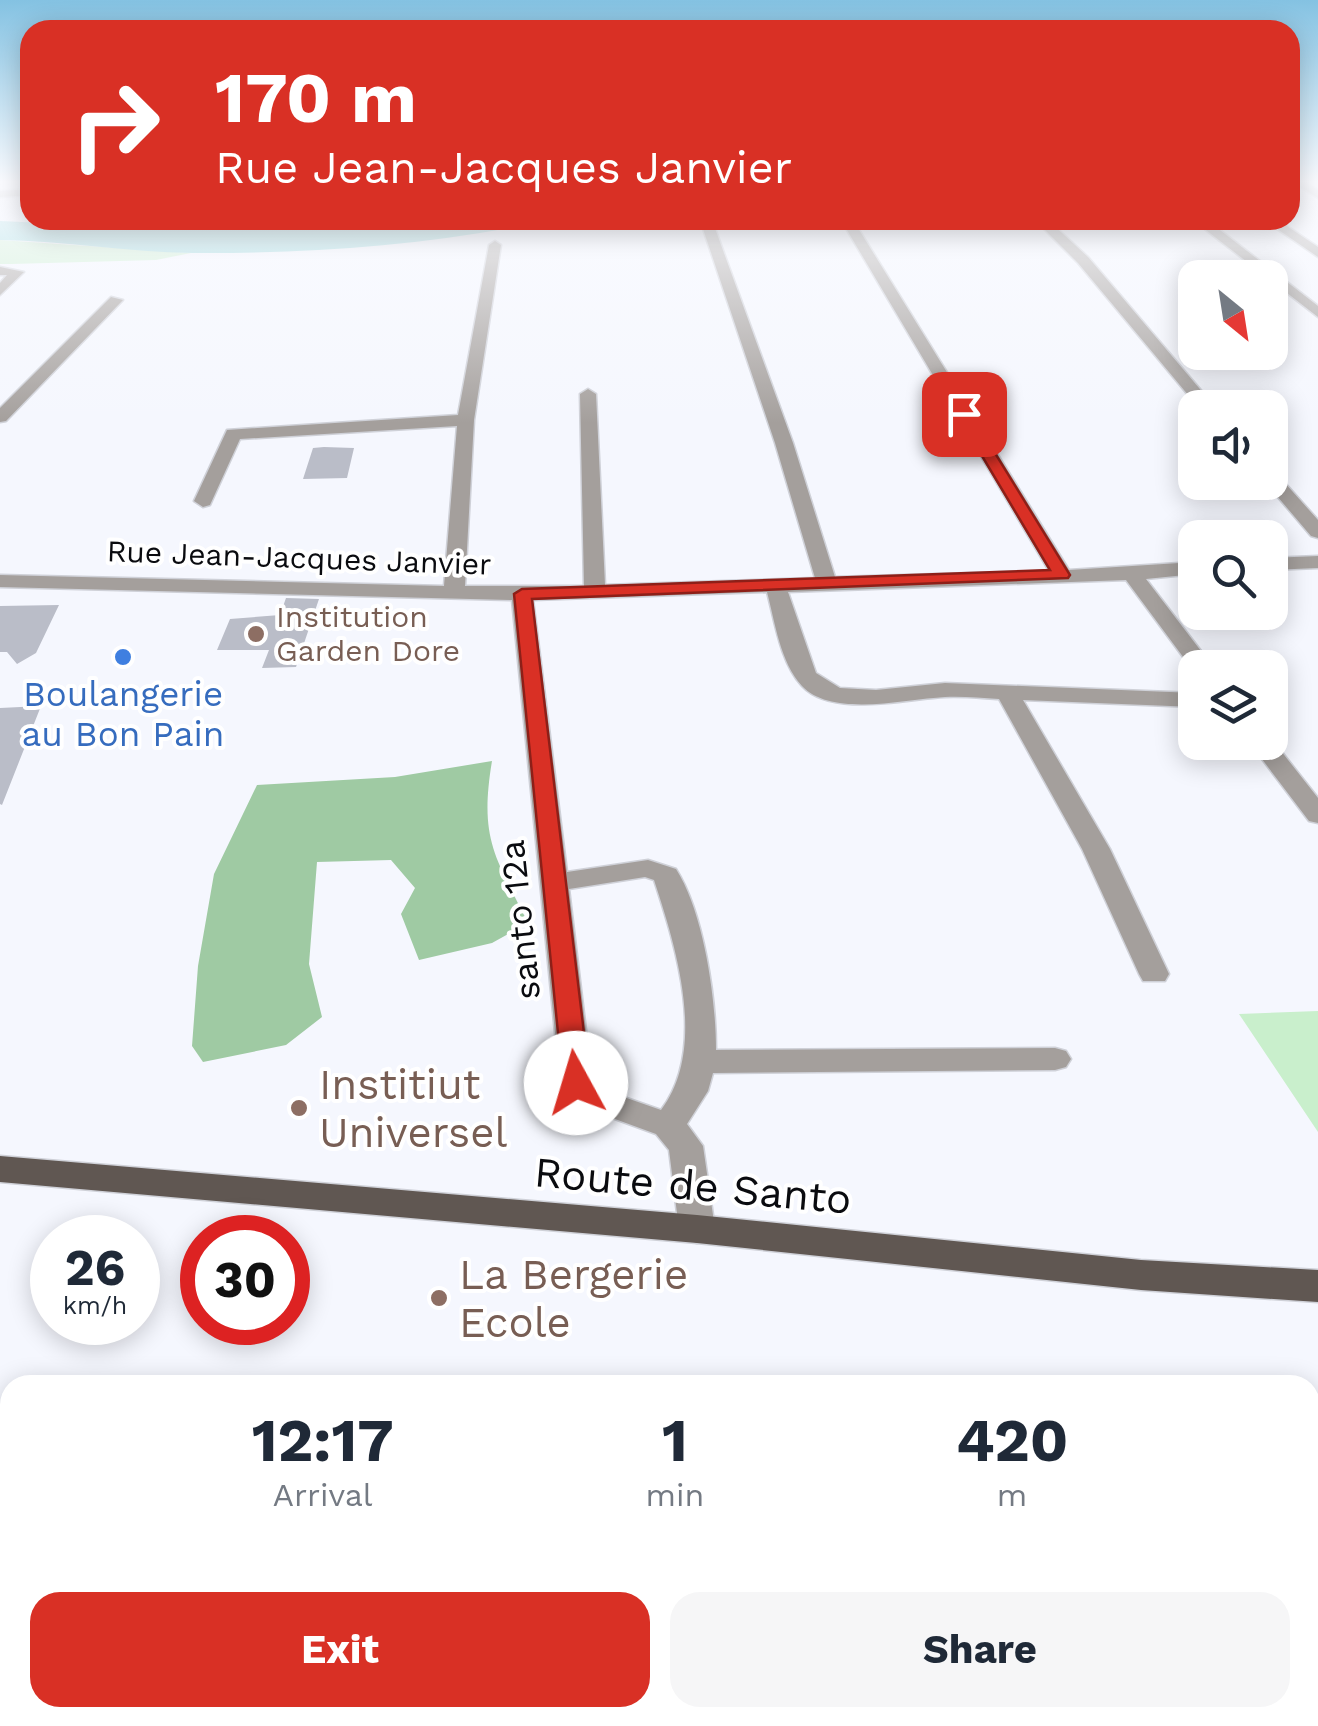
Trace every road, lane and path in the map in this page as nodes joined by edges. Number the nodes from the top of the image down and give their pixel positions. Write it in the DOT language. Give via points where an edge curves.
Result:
graph roads {
  1 [pos="492,262"];
  2 [pos="721,262"];
  3 [pos="871,262"];
  4 [pos="1084,262"];
  5 [pos="1252,262"];
  6 [pos="0,271"];
  7 [pos="0,291"];
  8 [pos="116,300"];
  9 [pos="1318,313"];
  10 [pos="1193,390"];
  11 [pos="588,394"];
  12 [pos="0,417"];
  13 [pos="466,420"];
  14 [pos="1288,498"];
  15 [pos="203,501"];
  16 [pos="1318,532"];
  17 [pos="1318,562"];
  18 [pos="1288,563"];
  19 [pos="1178,570"];
  20 [pos="1132,574"];
  21 [pos="1062,575"];
  22 [pos="0,580"];
  23 [pos="827,584"];
  24 [pos="776,586"];
  25 [pos="454,590"];
  26 [pos="595,592"];
  27 [pos="522,594"];
  28 [pos="1190,650"];
  29 [pos="1007,693"];
  30 [pos="1178,699"];
  31 [pos="1275,760"];
  32 [pos="1318,815"];
  33 [pos="554,883"];
  34 [pos="1154,974"];
  35 [pos="1055,1058"];
  36 [pos="700,1062"];
  37 [pos="668,1125"];
  38 [pos="0,1170"];
  39 [pos="696,1229"];
  40 [pos="1318,1286"];
  1 -- 13 [label="street"];
  2 -- 23 [label="street"];
  3 -- 21 [label="street"];
  4 -- 10 [label="street"];
  5 -- 9 [label="street"];
  6 -- 7 [label="street" via="18,272"];
  8 -- 12 [label="street"];
  11 -- 26 [label="street"];
  13 -- 15 [label="street" via="233,434"];
  13 -- 25 [label="street"];
  14 -- 16 [label="street"];
  17 -- 18 [label="street"];
  19 -- 20 [label="street, Rue Jean-Jacques Janvier"];
  20 -- 21 [label="street, Rue Jean-Jacques Janvier"];
  20 -- 28 [label="street"];
  21 -- 23 [label="street, Rue Jean-Jacques Janvier"];
  22 -- 25 [label="street, Rue Jean-Jacques Janvier"];
  23 -- 24 [label="street, Rue Jean-Jacques Janvier"];
  24 -- 26 [label="street, Rue Jean-Jacques Janvier"];
  24 -- 29 [label="street" via="800,661 824,692"];
  25 -- 27 [label="street, Rue Jean-Jacques Janvier"];
  26 -- 27 [label="street, Rue Jean-Jacques Janvier"];
  27 -- 33 [label="street, santo 12a"];
  29 -- 30 [label="street"];
  29 -- 34 [label="street" via="1096,848"];
  31 -- 32 [label="street"];
  33 -- 36 [label="street" via="648,868 666,875 684,936"];
  33 -- 37 [label="street, santo 12a" via="576,1083 586,1096"];
  35 -- 36 [label="street"];
  36 -- 37 [label="street" via="695,1084"];
  37 -- 39 [label="street" via="686,1146"];
  38 -- 39 [label="main road, Route de Santo"];
  39 -- 40 [label="main road, Route de Santo" via="1141,1275"];
}
